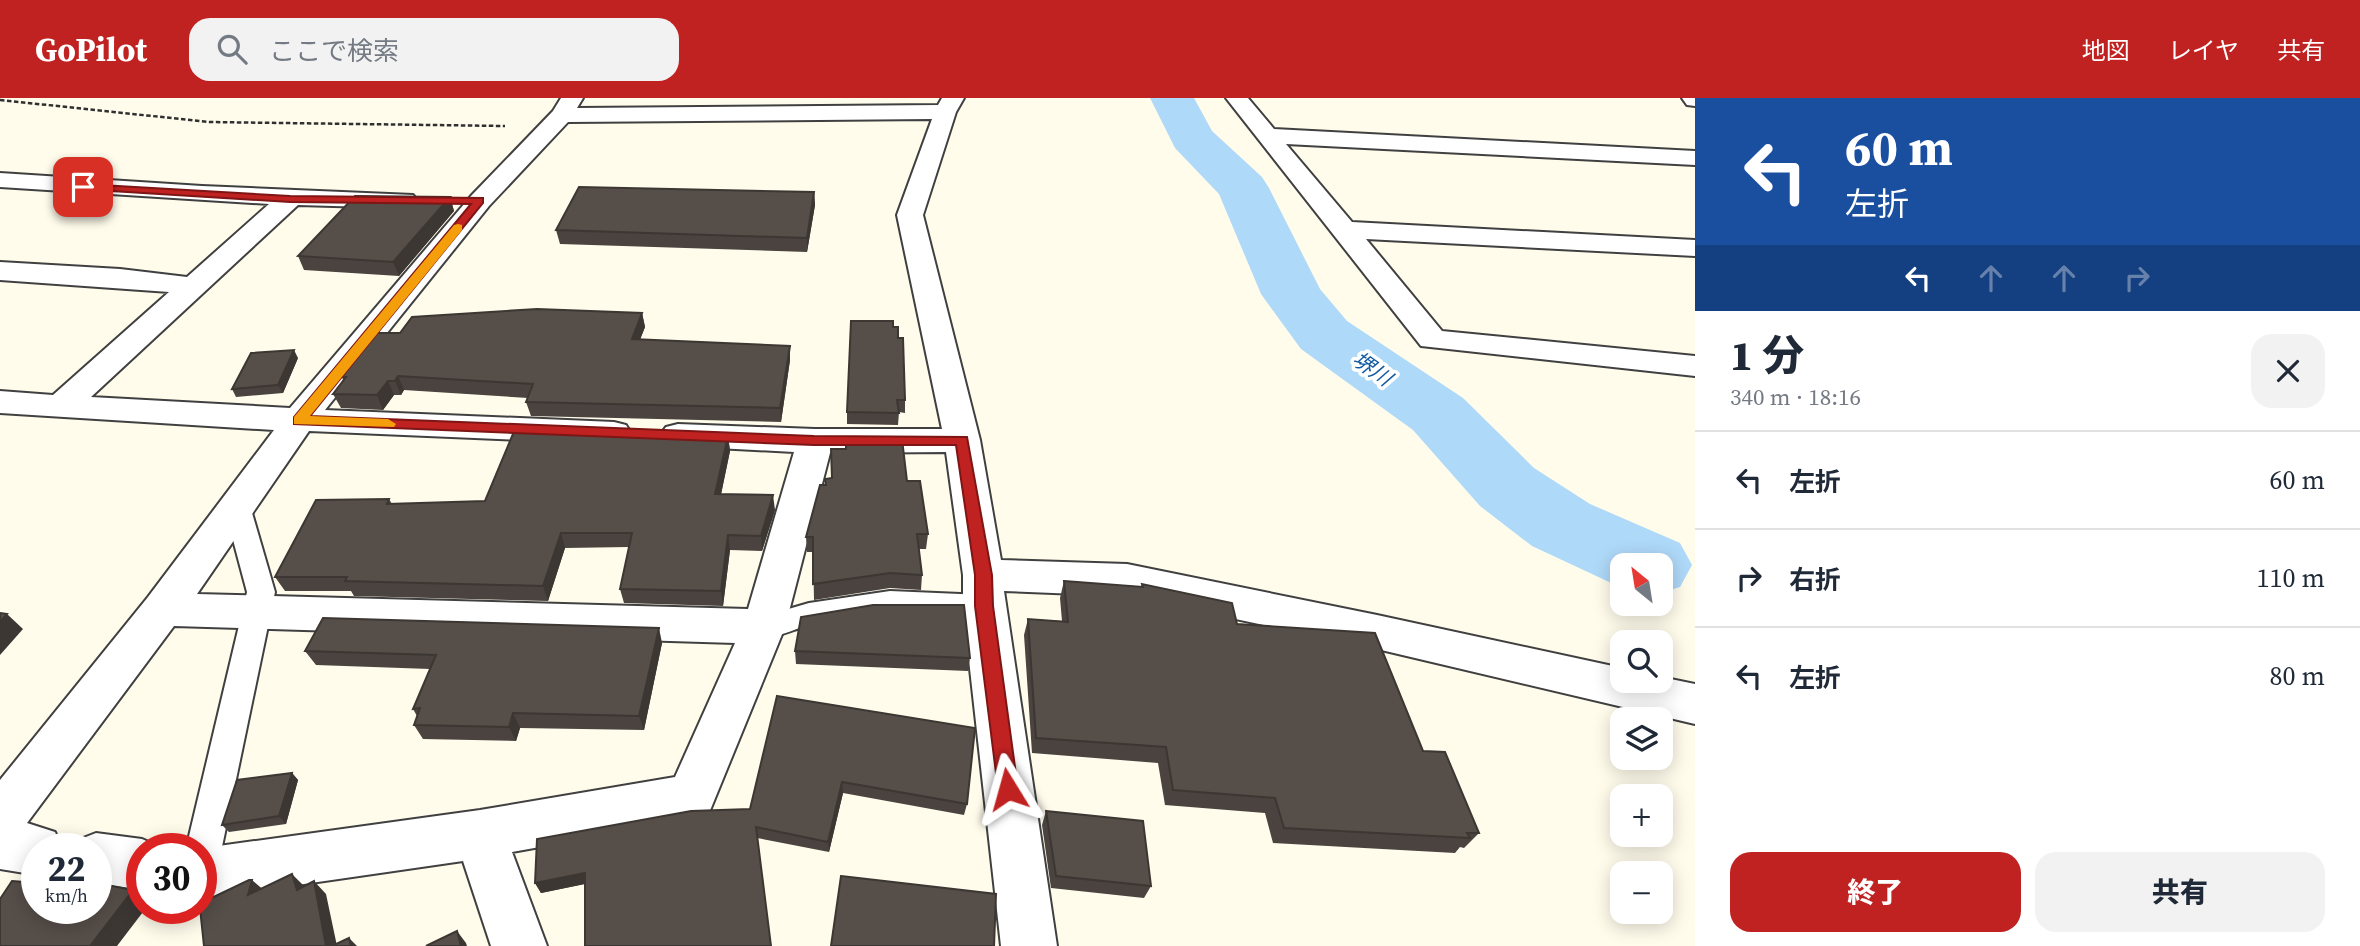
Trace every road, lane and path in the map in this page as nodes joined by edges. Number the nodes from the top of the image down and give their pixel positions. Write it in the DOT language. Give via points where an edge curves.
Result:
graph roads {
  1 [pos="1237,98"];
  2 [pos="0,100"];
  3 [pos="949,105"];
  4 [pos="562,113"];
  5 [pos="1268,136"];
  6 [pos="1695,158"];
  7 [pos="0,180"];
  8 [pos="290,199"];
  9 [pos="425,200"];
  10 [pos="1344,230"];
  11 [pos="1695,248"];
  12 [pos="0,271"];
  13 [pos="192,286"];
  14 [pos="1695,366"];
  15 [pos="0,402"];
  16 [pos="61,406"];
  17 [pos="299,420"];
  18 [pos="962,440"];
  19 [pos="814,441"];
  20 [pos="237,506"];
  21 [pos="984,591"];
  22 [pos="163,610"];
  23 [pos="256,611"];
  24 [pos="764,626"];
  25 [pos="1695,704"];
  26 [pos="0,819"];
  27 [pos="207,833"];
  28 [pos="480,834"];
  29 [pos="0,844"];
  30 [pos="21,847"];
  31 [pos="217,871"];
  32 [pos="519,946"];
  33 [pos="1029,946"];
  1 -- 5 [label="street"];
  2 -- 4 [label="path" via="209,121"];
  3 -- 4 [label="street"];
  3 -- 18 [label="street" via="910,215"];
  4 -- 17 [label="street" via="466,201"];
  5 -- 6 [label="street"];
  5 -- 10 [label="street"];
  7 -- 8 [label="street"];
  8 -- 9 [label="street"];
  8 -- 13 [label="street"];
  10 -- 11 [label="street"];
  10 -- 14 [label="street" via="1432,339"];
  12 -- 13 [label="street"];
  13 -- 16 [label="street"];
  15 -- 16 [label="street"];
  16 -- 17 [label="street"];
  17 -- 19 [label="street"];
  17 -- 20 [label="street"];
  18 -- 19 [label="street"];
  18 -- 21 [label="street"];
  19 -- 24 [label="street"];
  20 -- 22 [label="street"];
  20 -- 23 [label="lane" via="261,592"];
  21 -- 24 [label="lane" via="809,614"];
  21 -- 25 [label="street" via="1127,580"];
  21 -- 33 [label="street"];
  22 -- 23 [label="street"];
  22 -- 26 [label="street"];
  23 -- 24 [label="street"];
  23 -- 27 [label="lane"];
  24 -- 28 [label="street" via="691,797"];
  28 -- 31 [label="street"];
  28 -- 32 [label="street"];
  29 -- 30 [label="street"];
}
